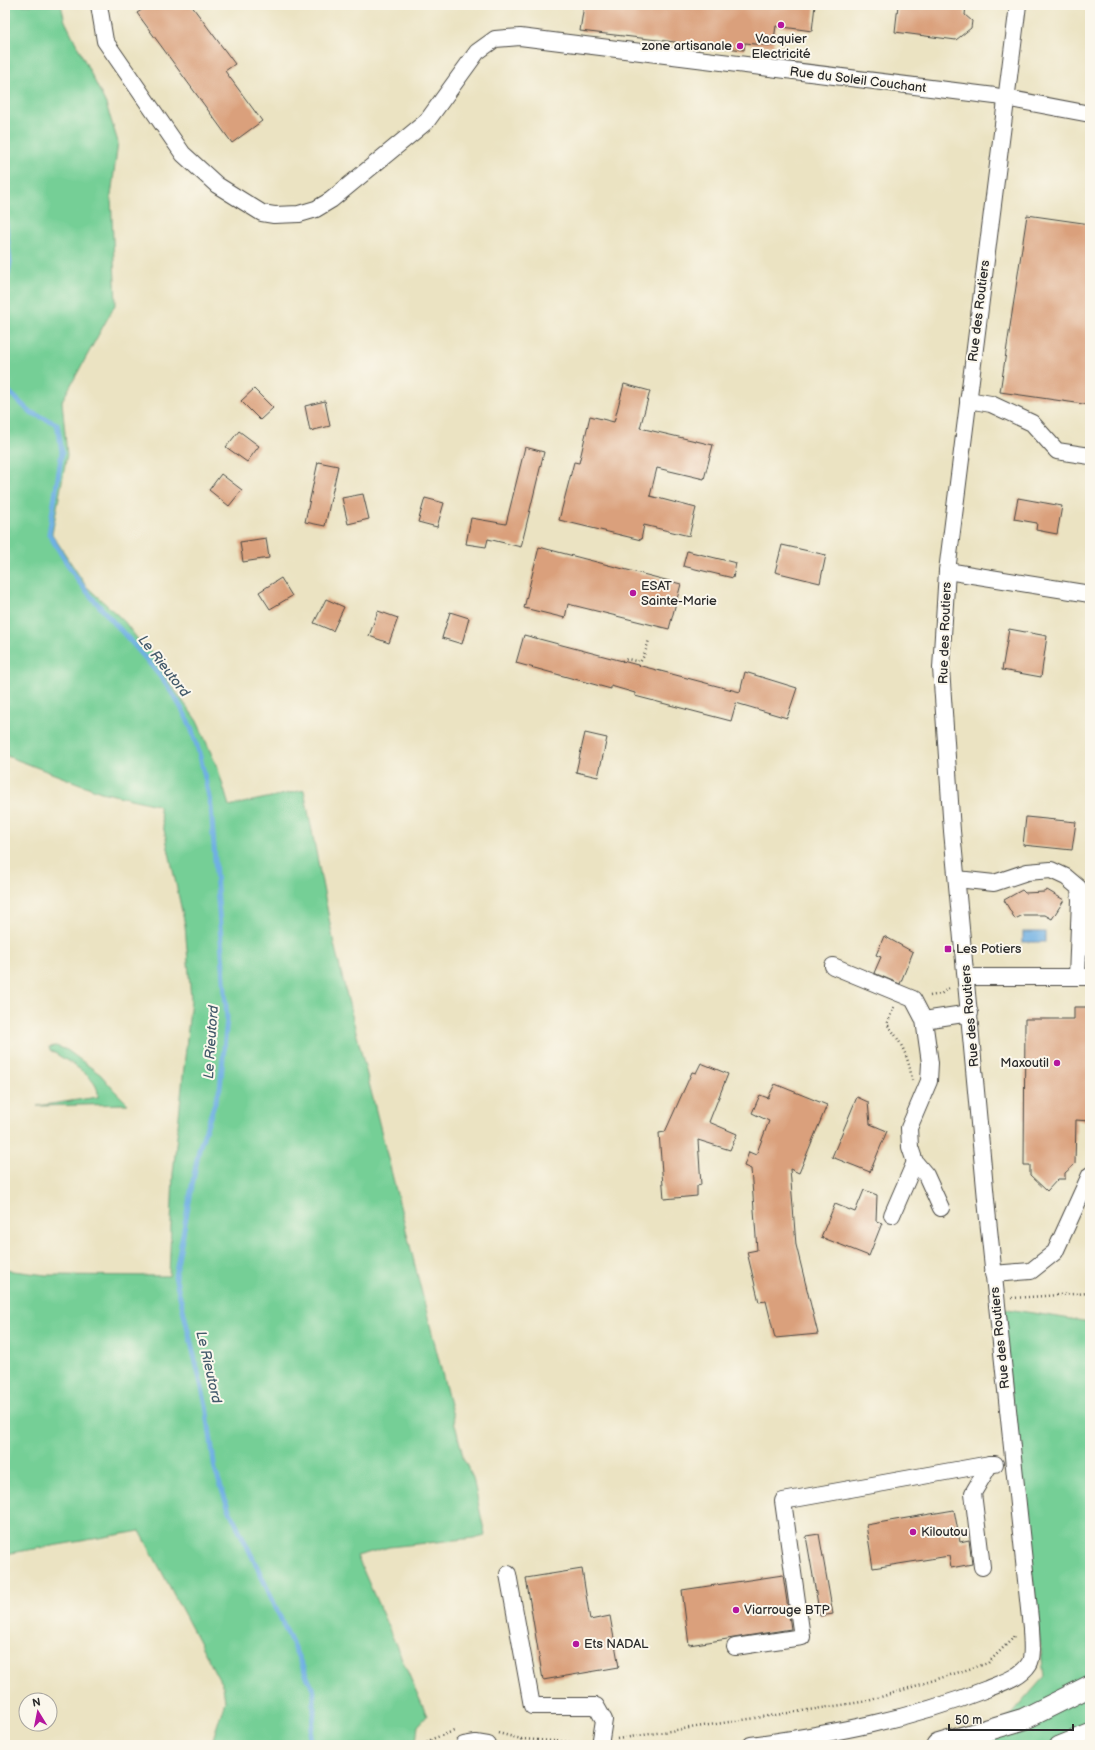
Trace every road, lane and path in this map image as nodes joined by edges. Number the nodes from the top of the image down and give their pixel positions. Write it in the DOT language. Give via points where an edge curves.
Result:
graph roads {
  1 [pos="98,5"];
  2 [pos="1018,5"];
  3 [pos="1007,98"];
  4 [pos="1090,114"];
  5 [pos="968,400"];
  6 [pos="1090,456"];
  7 [pos="947,571"];
  8 [pos="1090,594"];
  9 [pos="649,640"];
  10 [pos="622,661"];
  11 [pos="957,879"];
  12 [pos="833,966"];
  13 [pos="966,977"];
  14 [pos="1083,977"];
  15 [pos="970,1013"];
  16 [pos="924,1020"];
  17 [pos="915,1162"];
  18 [pos="1090,1175"];
  19 [pos="941,1208"];
  20 [pos="892,1215"];
  21 [pos="993,1274"];
  22 [pos="1090,1293"];
  23 [pos="996,1300"];
  24 [pos="1013,1463"];
  25 [pos="990,1464"];
  26 [pos="982,1567"];
  27 [pos="508,1574"];
  28 [pos="735,1647"];
  29 [pos="1090,1686"];
  30 [pos="1090,1732"];
  31 [pos="464,1745"];
  32 [pos="488,1745"];
  33 [pos="600,1745"];
  34 [pos="751,1745"];
  35 [pos="937,1745"];
  36 [pos="1058,1745"];
  1 -- 3 [label="street, Rue du Soleil Couchant" via="106,41 183,154 217,185 262,214 299,214 316,209 337,195 426,121 477,52 495,39 520,37"];
  2 -- 3 [label="street, Rue des Routiers"];
  3 -- 4 [label="street, Rue du Soleil Couchant"];
  3 -- 5 [label="street, Rue des Routiers"];
  5 -- 6 [label="street" via="991,404 1032,422 1057,451"];
  5 -- 7 [label="street, Rue des Routiers"];
  7 -- 8 [label="street"];
  7 -- 11 [label="street, Rue des Routiers" via="941,668"];
  9 -- 10 [label="path" via="640,662 627,659"];
  11 -- 13 [label="street, Rue des Routiers"];
  11 -- 14 [label="street" via="994,883 1027,872 1051,870 1066,877 1079,888"];
  12 -- 16 [label="street" via="913,999"];
  13 -- 14 [label="street"];
  13 -- 15 [label="street, Rue des Routiers"];
  15 -- 16 [label="street"];
  15 -- 21 [label="street, Rue des Routiers"];
  16 -- 17 [label="street" via="930,1063 929,1081 909,1128 910,1147"];
  17 -- 19 [label="street" via="926,1175"];
  17 -- 20 [label="street"];
  18 -- 21 [label="street" via="1055,1252 1031,1271"];
  21 -- 23 [label="street, Rue des Routiers"];
  22 -- 23 [label="path"];
  23 -- 24 [label="street, Rue des Routiers"];
  24 -- 25 [label="street"];
  24 -- 34 [label="street, Rue des Routiers" via="1031,1628 1030,1663 1021,1673 973,1694 910,1715 857,1728"];
  25 -- 26 [label="street" via="972,1493"];
  25 -- 28 [label="street" via="783,1501 802,1637"];
  27 -- 33 [label="street" via="532,1706 596,1706 604,1720"];
  29 -- 35 [label="main road" via="1024,1719"];
  30 -- 36 [label="street"];
  31 -- 32 [label="street"];
}
